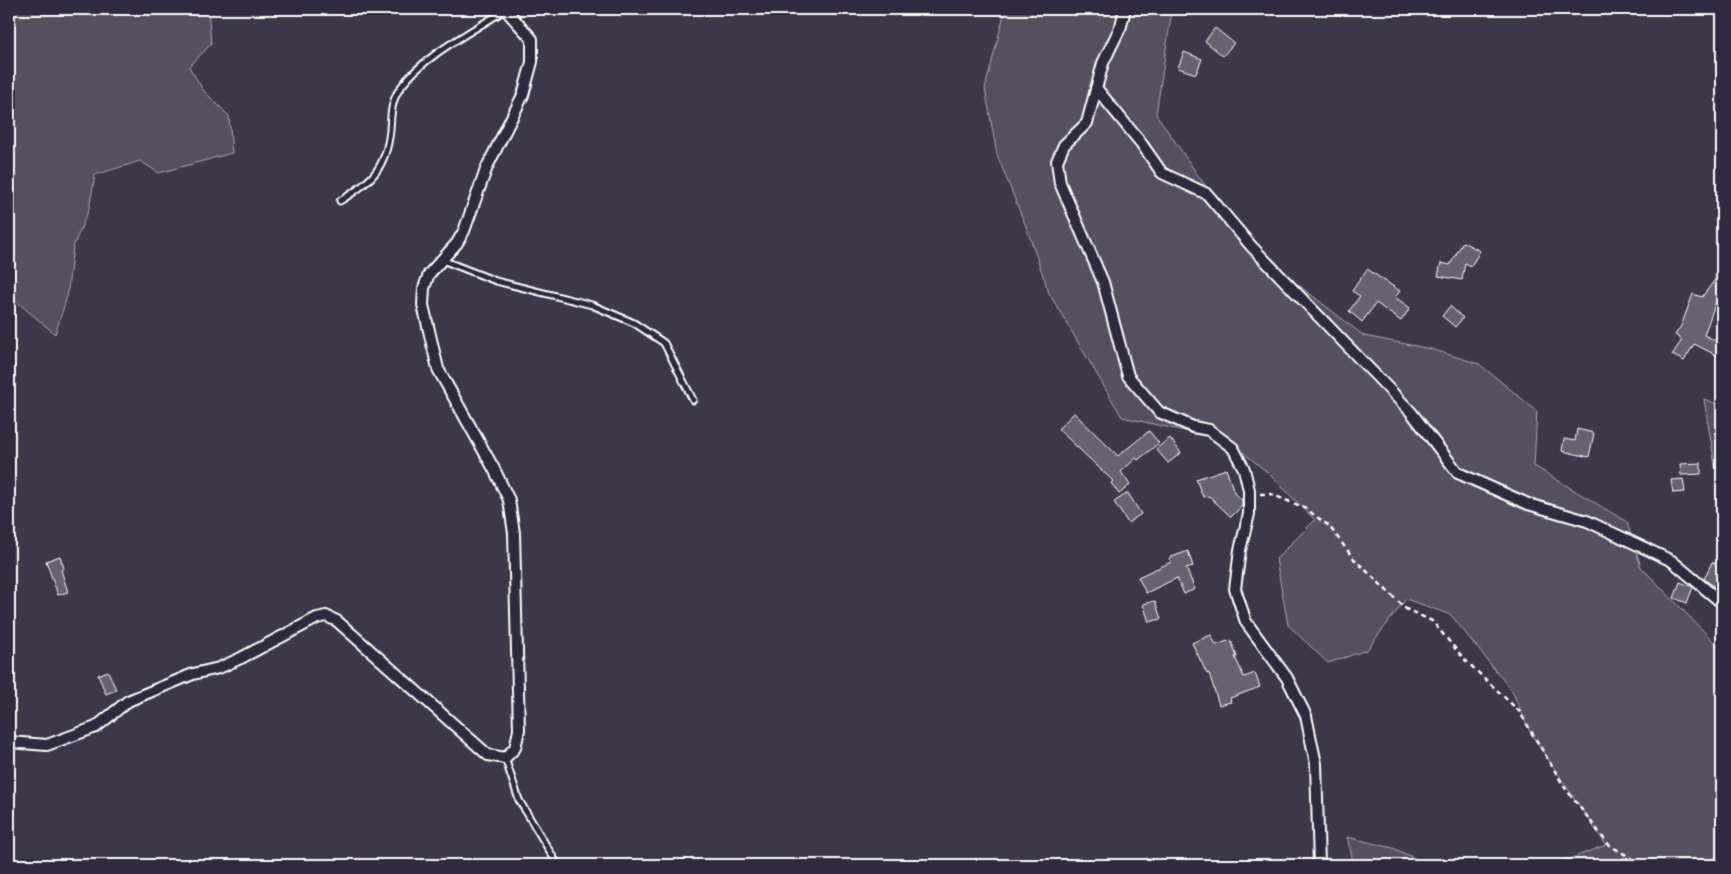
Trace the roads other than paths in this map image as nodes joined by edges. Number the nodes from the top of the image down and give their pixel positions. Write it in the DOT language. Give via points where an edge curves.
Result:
graph roads {
  1 [pos="505,9"];
  2 [pos="1125,9"];
  3 [pos="1096,88"];
  4 [pos="340,201"];
  5 [pos="442,260"];
  6 [pos="693,400"];
  7 [pos="1722,603"];
  8 [pos="9,742"];
  9 [pos="505,758"];
  10 [pos="558,865"];
  11 [pos="1319,865"];
  1 -- 4 [label="lane" via="428,61 401,86 392,104 390,133 376,175"];
  1 -- 5 [label="street" via="532,40 532,62 523,95 487,167 464,231"];
  2 -- 3 [label="street"];
  3 -- 7 [label="street" via="1162,174 1207,194 1252,247 1411,412 1458,473 1528,504 1587,521 1672,561"];
  3 -- 11 [label="street" via="1087,123 1064,146 1057,161 1060,183 1103,282 1128,376 1159,412 1193,427 1209,430 1233,448 1244,469 1249,514 1235,589 1246,622 1287,678 1306,716 1316,764"];
  5 -- 6 [label="lane" via="496,281 592,305 634,323 664,343"];
  5 -- 9 [label="street" via="429,274 423,305 438,369 509,500 514,533 519,730 515,748"];
  8 -- 9 [label="street" via="47,745 96,727 128,700 192,674 233,662 326,616 337,621 488,755"];
  9 -- 10 [label="lane" via="519,800"];
}
